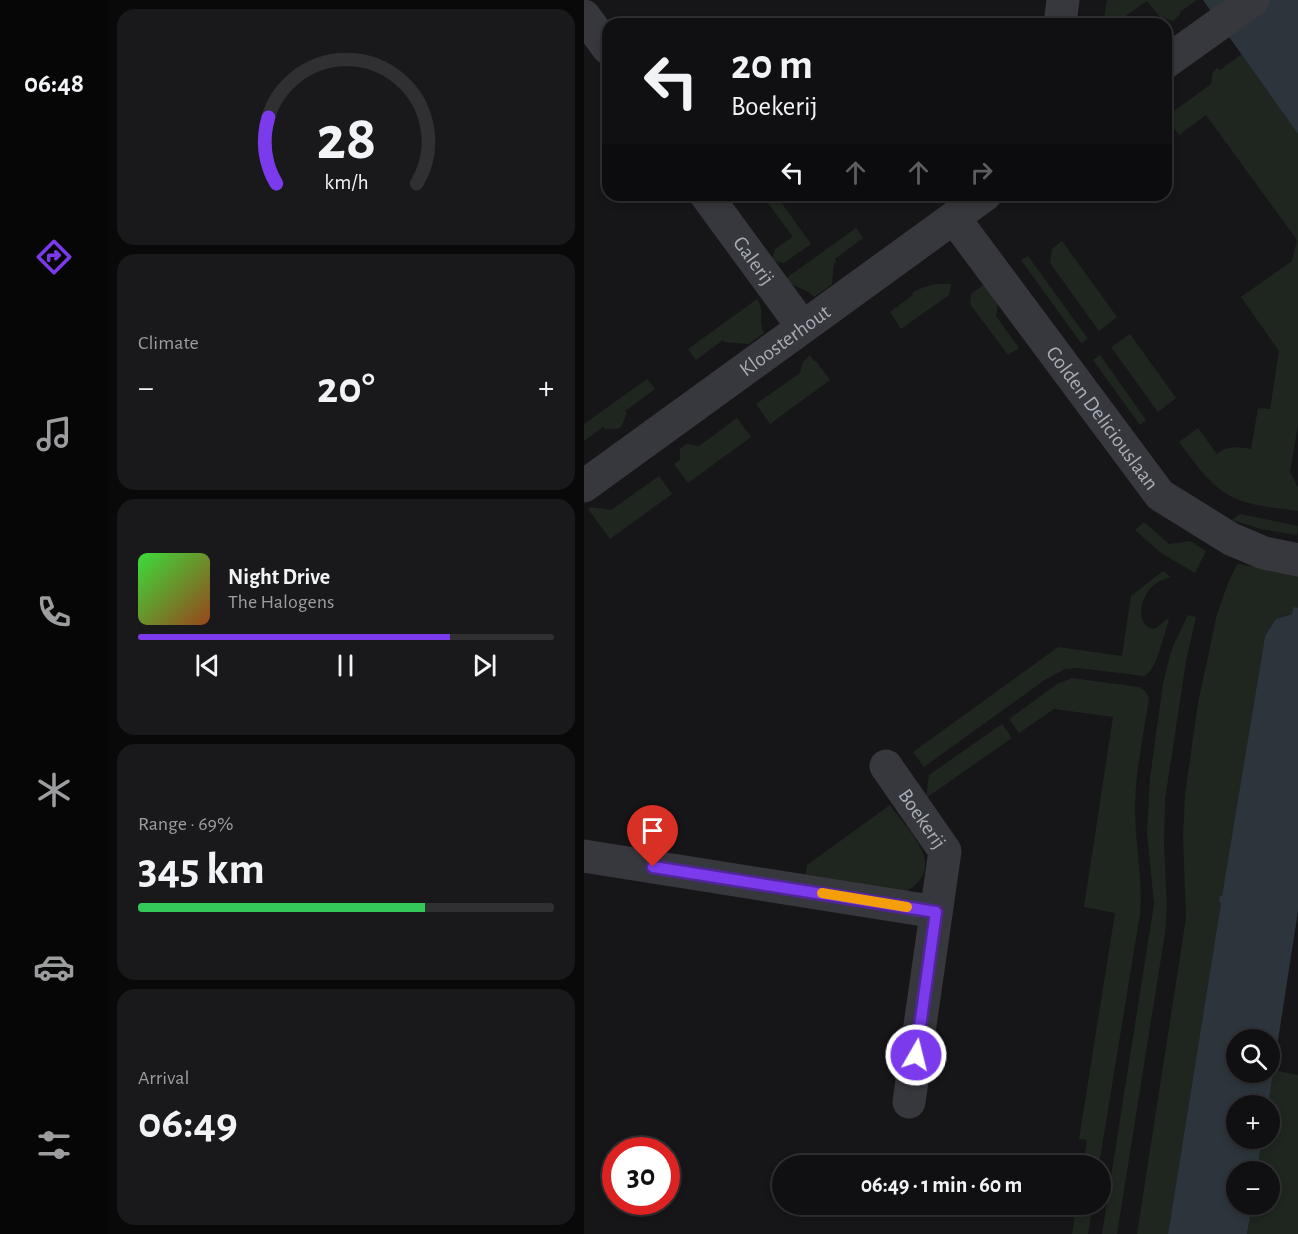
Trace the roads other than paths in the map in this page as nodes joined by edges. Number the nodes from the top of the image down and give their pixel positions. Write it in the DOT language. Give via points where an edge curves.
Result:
graph roads {
  1 [pos="1063,0"];
  2 [pos="1253,0"];
  3 [pos="584,16"];
  4 [pos="1061,18"];
  5 [pos="602,40"];
  6 [pos="1172,57"];
  7 [pos="710,201"];
  8 [pos="977,201"];
  9 [pos="954,218"];
  10 [pos="802,326"];
  11 [pos="584,486"];
  12 [pos="1298,560"];
  13 [pos="886,766"];
  14 [pos="584,856"];
  15 [pos="936,912"];
  16 [pos="909,1102"];
  1 -- 4 [label="street"];
  2 -- 6 [label="street"];
  3 -- 5 [label="street"];
  7 -- 10 [label="street, Galerij"];
  8 -- 9 [label="street, Kloosterhout"];
  9 -- 10 [label="street, Kloosterhout"];
  9 -- 12 [label="street, Golden Deliciouslaan" via="1160,495 1231,539 1264,553"];
  10 -- 11 [label="street, Kloosterhout"];
  13 -- 15 [label="street, Boekerij" via="945,851"];
  14 -- 15 [label="street"];
  15 -- 16 [label="street, Boekerij"];
}
